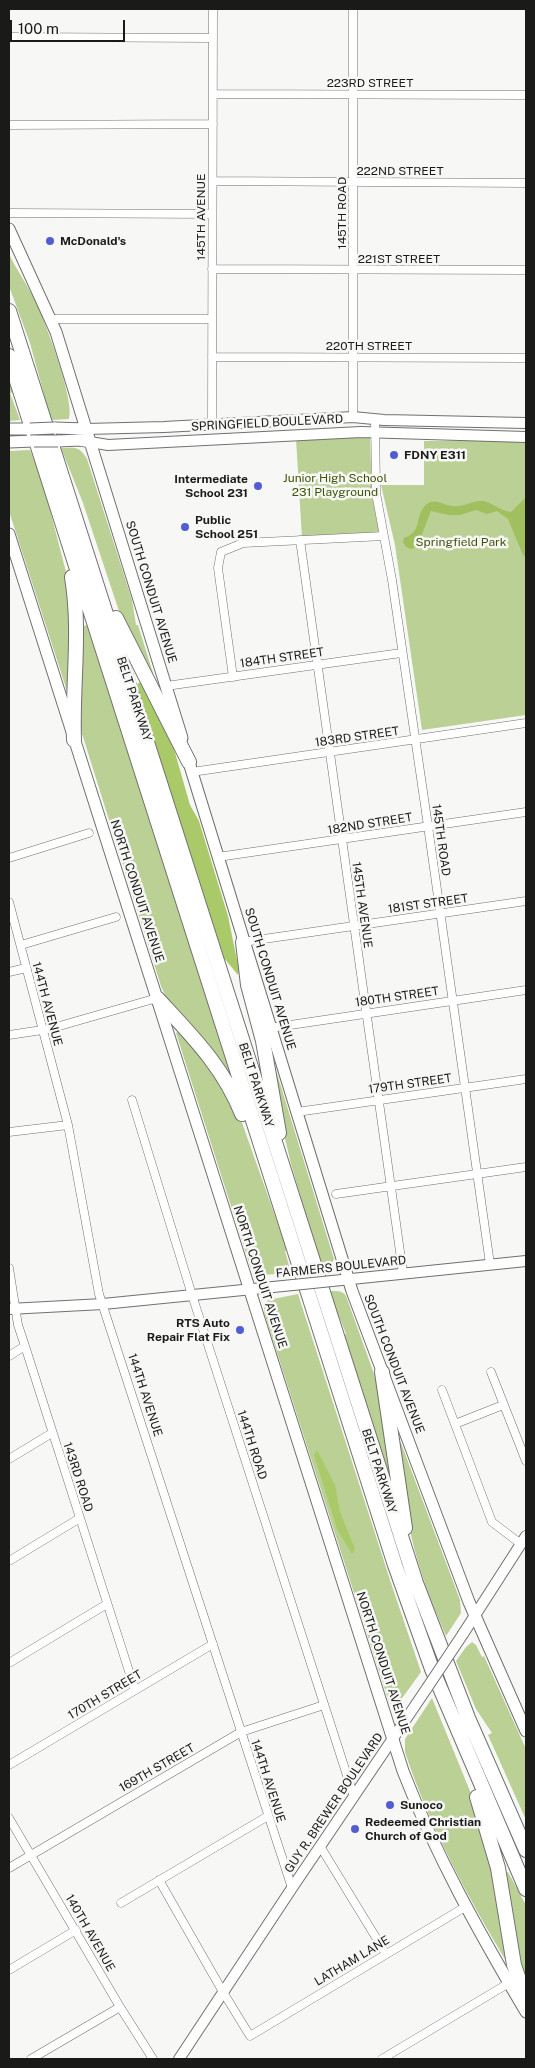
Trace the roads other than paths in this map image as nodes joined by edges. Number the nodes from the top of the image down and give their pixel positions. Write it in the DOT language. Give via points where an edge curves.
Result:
graph roads {
  1 [pos="213,9"];
  2 [pos="354,9"];
  3 [pos="9,37"];
  4 [pos="213,38"];
  5 [pos="213,94"];
  6 [pos="354,94"];
  7 [pos="526,95"];
  8 [pos="213,124"];
  9 [pos="9,125"];
  10 [pos="213,181"];
  11 [pos="353,182"];
  12 [pos="526,183"];
  13 [pos="9,213"];
  14 [pos="212,214"];
  15 [pos="9,229"];
  16 [pos="212,269"];
  17 [pos="353,270"];
  18 [pos="526,270"];
  19 [pos="9,311"];
  20 [pos="51,319"];
  21 [pos="212,319"];
  22 [pos="9,356"];
  23 [pos="212,357"];
  24 [pos="353,358"];
  25 [pos="526,358"];
  26 [pos="353,417"];
  27 [pos="375,419"];
  28 [pos="526,423"];
  29 [pos="212,425"];
  30 [pos="9,429"];
  31 [pos="86,429"];
  32 [pos="375,433"];
  33 [pos="526,437"];
  34 [pos="10,442"];
  35 [pos="90,442"];
  36 [pos="78,524"];
  37 [pos="63,525"];
  38 [pos="9,534"];
  39 [pos="384,536"];
  40 [pos="300,540"];
  41 [pos="401,653"];
  42 [pos="316,665"];
  43 [pos="233,677"];
  44 [pos="166,686"];
  45 [pos="526,724"];
  46 [pos="74,740"];
  47 [pos="415,740"];
  48 [pos="329,752"];
  49 [pos="190,767"];
  50 [pos="526,812"];
  51 [pos="428,826"];
  52 [pos="89,833"];
  53 [pos="341,840"];
  54 [pos="218,857"];
  55 [pos="9,858"];
  56 [pos="526,901"];
  57 [pos="9,902"];
  58 [pos="441,913"];
  59 [pos="116,917"];
  60 [pos="354,926"];
  61 [pos="243,942"];
  62 [pos="21,945"];
  63 [pos="26,968"];
  64 [pos="9,972"];
  65 [pos="526,990"];
  66 [pos="157,998"];
  67 [pos="453,1000"];
  68 [pos="366,1013"];
  69 [pos="270,1028"];
  70 [pos="43,1030"];
  71 [pos="9,1035"];
  72 [pos="526,1079"];
  73 [pos="465,1088"];
  74 [pos="378,1099"];
  75 [pos="132,1100"];
  76 [pos="297,1112"];
  77 [pos="68,1125"];
  78 [pos="9,1132"];
  79 [pos="526,1167"];
  80 [pos="477,1174"];
  81 [pos="288,1185"];
  82 [pos="391,1186"];
  83 [pos="336,1194"];
  84 [pos="279,1206"];
  85 [pos="526,1261"];
  86 [pos="490,1264"];
  87 [pos="9,1268"];
  88 [pos="403,1273"];
  89 [pos="348,1279"];
  90 [pos="249,1289"];
  91 [pos="192,1295"];
  92 [pos="103,1304"];
  93 [pos="12,1309"];
  94 [pos="25,1346"];
  95 [pos="9,1356"];
  96 [pos="382,1372"];
  97 [pos="491,1372"];
  98 [pos="442,1390"];
  99 [pos="503,1405"];
  100 [pos="455,1424"];
  101 [pos="52,1432"];
  102 [pos="9,1458"];
  103 [pos="526,1461"];
  104 [pos="80,1518"];
  105 [pos="524,1540"];
  106 [pos="9,1561"];
  107 [pos="416,1583"];
  108 [pos="107,1604"];
  109 [pos="475,1615"];
  110 [pos="213,1644"];
  111 [pos="9,1663"];
  112 [pos="135,1690"];
  113 [pos="324,1704"];
  114 [pos="525,1724"];
  115 [pos="456,1725"];
  116 [pos="241,1732"];
  117 [pos="392,1738"];
  118 [pos="9,1765"];
  119 [pos="354,1797"];
  120 [pos="268,1816"];
  121 [pos="9,1818"];
  122 [pos="320,1846"];
  123 [pos="526,1850"];
  124 [pos="31,1854"];
  125 [pos="9,1868"];
  126 [pos="159,1880"];
  127 [pos="292,1888"];
  128 [pos="526,1889"];
  129 [pos="121,1904"];
  130 [pos="465,1907"];
  131 [pos="76,1930"];
  132 [pos="386,1954"];
  133 [pos="9,1970"];
  134 [pos="509,1983"];
  135 [pos="223,1992"];
  136 [pos="526,2000"];
  137 [pos="120,2007"];
  138 [pos="526,2012"];
  139 [pos="31,2059"];
  140 [pos="153,2059"];
  141 [pos="179,2059"];
  142 [pos="382,2059"];
  1 -- 4 [label="street, 145TH AVENUE"];
  2 -- 6 [label="street, 145TH ROAD"];
  3 -- 4 [label="street"];
  4 -- 5 [label="street, 145TH AVENUE"];
  5 -- 6 [label="street, 223RD STREET"];
  5 -- 8 [label="street, 145TH AVENUE"];
  6 -- 7 [label="street, 223RD STREET"];
  6 -- 11 [label="street, 145TH ROAD"];
  8 -- 9 [label="street"];
  8 -- 10 [label="street, 145TH AVENUE"];
  10 -- 11 [label="street, 222ND STREET"];
  10 -- 14 [label="street, 145TH AVENUE"];
  11 -- 12 [label="street, 222ND STREET"];
  11 -- 17 [label="street, 145TH ROAD"];
  13 -- 14 [label="street"];
  14 -- 16 [label="street, 145TH AVENUE"];
  15 -- 20 [label="main road, SOUTH CONDUIT AVENUE"];
  16 -- 17 [label="street, 221ST STREET"];
  16 -- 21 [label="street, 145TH AVENUE"];
  17 -- 18 [label="street, 221ST STREET"];
  17 -- 24 [label="street, 145TH ROAD"];
  19 -- 36 [label="highway, BELT PARKWAY"];
  20 -- 21 [label="street"];
  20 -- 31 [label="main road, SOUTH CONDUIT AVENUE"];
  21 -- 23 [label="street, 145TH AVENUE"];
  22 -- 37 [label="highway, BELT PARKWAY"];
  23 -- 24 [label="street, 220TH STREET"];
  23 -- 29 [label="street, 145TH AVENUE"];
  24 -- 25 [label="street, 220TH STREET"];
  24 -- 26 [label="street, 145TH ROAD"];
  26 -- 27 [label="main road, SPRINGFIELD BOULEVARD"];
  26 -- 29 [label="main road, SPRINGFIELD BOULEVARD"];
  27 -- 28 [label="main road, SPRINGFIELD BOULEVARD"];
  27 -- 32 [label="street, 145TH ROAD"];
  29 -- 31 [label="main road, SPRINGFIELD BOULEVARD"];
  30 -- 31 [label="main road, SPRINGFIELD BOULEVARD, bridge"];
  31 -- 35 [label="main road, SOUTH CONDUIT AVENUE"];
  32 -- 33 [label="main road, SPRINGFIELD BOULEVARD"];
  32 -- 35 [label="main road, SPRINGFIELD BOULEVARD" via="108,444"];
  32 -- 39 [label="street, 145TH ROAD" via="376,493"];
  34 -- 35 [label="main road, SPRINGFIELD BOULEVARD, bridge"];
  35 -- 44 [label="main road, SOUTH CONDUIT AVENUE"];
  36 -- 49 [label="highway" via="120,628"];
  36 -- 81 [label="highway, BELT PARKWAY"];
  37 -- 46 [label="highway" via="76,605"];
  37 -- 84 [label="highway, BELT PARKWAY"];
  38 -- 46 [label="main road, NORTH CONDUIT AVENUE"];
  39 -- 40 [label="street"];
  39 -- 41 [label="street, 145TH ROAD"];
  40 -- 42 [label="street, 145TH AVENUE"];
  40 -- 43 [label="street" via="243,543 221,552 218,568"];
  41 -- 42 [label="street, 184TH STREET"];
  41 -- 47 [label="street, 145TH ROAD"];
  42 -- 43 [label="street, 184TH STREET"];
  42 -- 48 [label="street, 145TH AVENUE"];
  43 -- 44 [label="street, 184TH STREET"];
  44 -- 49 [label="main road, SOUTH CONDUIT AVENUE"];
  45 -- 47 [label="street, 183RD STREET"];
  46 -- 66 [label="main road, NORTH CONDUIT AVENUE"];
  47 -- 48 [label="street, 183RD STREET"];
  47 -- 51 [label="street, 145TH ROAD"];
  48 -- 49 [label="street, 183RD STREET"];
  48 -- 53 [label="street, 145TH AVENUE"];
  49 -- 54 [label="main road, SOUTH CONDUIT AVENUE"];
  50 -- 51 [label="street, 182ND STREET"];
  51 -- 53 [label="street, 182ND STREET"];
  51 -- 58 [label="street, 145TH ROAD"];
  52 -- 55 [label="street"];
  53 -- 54 [label="street, 182ND STREET"];
  53 -- 60 [label="street, 145TH AVENUE"];
  54 -- 61 [label="main road, SOUTH CONDUIT AVENUE"];
  56 -- 58 [label="street, 181ST STREET"];
  57 -- 62 [label="street, 144TH AVENUE"];
  58 -- 60 [label="street, 181ST STREET"];
  58 -- 67 [label="street, 145TH ROAD"];
  59 -- 62 [label="street"];
  60 -- 61 [label="street, 181ST STREET"];
  60 -- 68 [label="street, 145TH AVENUE"];
  61 -- 69 [label="main road, SOUTH CONDUIT AVENUE"];
  61 -- 81 [label="highway" via="248,985 263,1041"];
  62 -- 63 [label="street, 144TH AVENUE"];
  63 -- 64 [label="street"];
  63 -- 70 [label="street, 144TH AVENUE"];
  65 -- 67 [label="street, 180TH STREET"];
  66 -- 70 [label="street"];
  66 -- 84 [label="highway" via="225,1077"];
  66 -- 90 [label="main road, NORTH CONDUIT AVENUE"];
  67 -- 68 [label="street, 180TH STREET"];
  67 -- 73 [label="street, 145TH ROAD"];
  68 -- 69 [label="street, 180TH STREET"];
  68 -- 74 [label="street, 145TH AVENUE"];
  69 -- 76 [label="main road, SOUTH CONDUIT AVENUE"];
  70 -- 71 [label="street"];
  70 -- 77 [label="street, 144TH AVENUE"];
  72 -- 73 [label="street, 179TH STREET"];
  73 -- 74 [label="street, 179TH STREET"];
  73 -- 80 [label="street, 145TH ROAD"];
  74 -- 76 [label="street, 179TH STREET"];
  74 -- 82 [label="street, 145TH AVENUE"];
  75 -- 91 [label="street, 144TH ROAD"];
  76 -- 89 [label="main road, SOUTH CONDUIT AVENUE"];
  77 -- 78 [label="street"];
  77 -- 92 [label="street, 144TH AVENUE"];
  79 -- 80 [label="street"];
  80 -- 82 [label="street"];
  80 -- 86 [label="street, 145TH ROAD"];
  81 -- 107 [label="highway, BELT PARKWAY"];
  82 -- 83 [label="street"];
  82 -- 88 [label="street, 145TH AVENUE"];
  84 -- 115 [label="highway, BELT PARKWAY" via="398,1574"];
  85 -- 86 [label="main road, FARMERS BOULEVARD"];
  86 -- 88 [label="main road, FARMERS BOULEVARD"];
  87 -- 93 [label="street, 143RD ROAD"];
  88 -- 89 [label="main road, FARMERS BOULEVARD"];
  89 -- 90 [label="main road, FARMERS BOULEVARD, bridge"];
  89 -- 96 [label="main road, SOUTH CONDUIT AVENUE"];
  90 -- 91 [label="main road, FARMERS BOULEVARD"];
  90 -- 117 [label="main road, NORTH CONDUIT AVENUE"];
  91 -- 92 [label="main road, FARMERS BOULEVARD"];
  91 -- 113 [label="street, 144TH ROAD"];
  92 -- 93 [label="main road, FARMERS BOULEVARD"];
  92 -- 110 [label="street, 144TH AVENUE"];
  93 -- 94 [label="street, 143RD ROAD"];
  94 -- 95 [label="street"];
  94 -- 101 [label="street, 143RD ROAD"];
  96 -- 107 [label="highway"];
  96 -- 109 [label="main road, SOUTH CONDUIT AVENUE"];
  97 -- 99 [label="street"];
  98 -- 100 [label="street"];
  99 -- 100 [label="street"];
  99 -- 103 [label="street"];
  100 -- 105 [label="street" via="492,1522"];
  101 -- 102 [label="street"];
  101 -- 104 [label="street, 143RD ROAD"];
  104 -- 106 [label="street"];
  104 -- 108 [label="street, 143RD ROAD"];
  105 -- 109 [label="main road, GUY R. BREWER BOULEVARD"];
  107 -- 123 [label="highway, BELT PARKWAY" via="468,1718"];
  108 -- 111 [label="street"];
  108 -- 112 [label="street, 143RD ROAD"];
  109 -- 114 [label="main road, SOUTH CONDUIT AVENUE"];
  109 -- 117 [label="main road, GUY R. BREWER BOULEVARD, bridge"];
  110 -- 112 [label="street, 170TH STREET"];
  110 -- 116 [label="street, 144TH AVENUE"];
  112 -- 118 [label="street, 170TH STREET"];
  113 -- 116 [label="street, 169TH STREET"];
  113 -- 119 [label="street, 144TH ROAD"];
  115 -- 128 [label="highway, BELT PARKWAY"];
  115 -- 136 [label="highway" via="494,1855 514,1965"];
  116 -- 120 [label="street, 144TH AVENUE"];
  116 -- 124 [label="street, 169TH STREET"];
  117 -- 119 [label="main road, GUY R. BREWER BOULEVARD"];
  117 -- 130 [label="main road, NORTH CONDUIT AVENUE" via="419,1812"];
  119 -- 122 [label="main road, GUY R. BREWER BOULEVARD"];
  120 -- 126 [label="street"];
  120 -- 127 [label="street, 144TH AVENUE"];
  121 -- 124 [label="street, 140TH AVENUE"];
  122 -- 127 [label="main road, GUY R. BREWER BOULEVARD"];
  122 -- 132 [label="street"];
  124 -- 125 [label="street, 169TH STREET"];
  124 -- 131 [label="street, 140TH AVENUE"];
  126 -- 129 [label="street"];
  126 -- 135 [label="street"];
  127 -- 135 [label="main road, GUY R. BREWER BOULEVARD"];
  130 -- 132 [label="street, LATHAM LANE"];
  130 -- 134 [label="main road, NORTH CONDUIT AVENUE"];
  131 -- 133 [label="street"];
  131 -- 137 [label="street, 140TH AVENUE"];
  132 -- 135 [label="street, LATHAM LANE" via="250,2036"];
  134 -- 138 [label="main road, NORTH CONDUIT AVENUE"];
  134 -- 142 [label="street"];
  135 -- 141 [label="main road, GUY R. BREWER BOULEVARD"];
  137 -- 139 [label="street"];
  137 -- 140 [label="street, 140TH AVENUE"];
}
